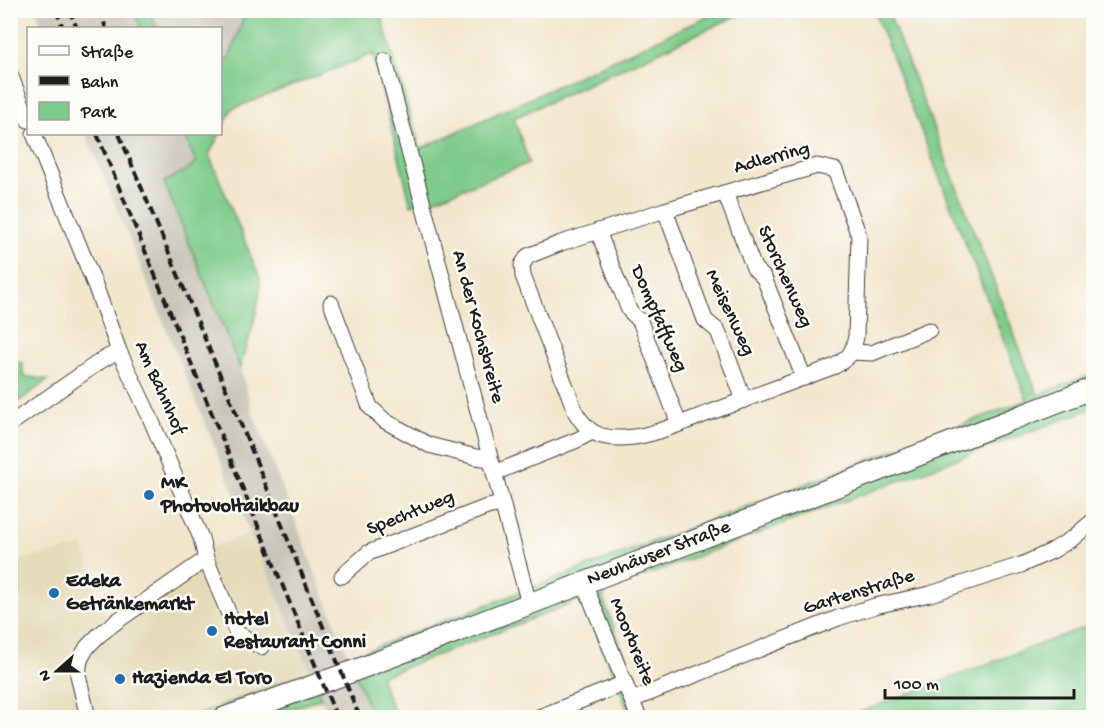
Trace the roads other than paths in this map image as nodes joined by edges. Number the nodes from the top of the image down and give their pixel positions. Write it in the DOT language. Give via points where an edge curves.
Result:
graph roads {
  1 [pos="385,61"];
  2 [pos="10,74"];
  3 [pos="27,117"];
  4 [pos="34,135"];
  5 [pos="726,193"];
  6 [pos="664,210"];
  7 [pos="598,231"];
  8 [pos="331,303"];
  9 [pos="929,330"];
  10 [pos="119,351"];
  11 [pos="852,352"];
  12 [pos="804,378"];
  13 [pos="1094,388"];
  14 [pos="744,400"];
  15 [pos="679,423"];
  16 [pos="10,424"];
  17 [pos="592,432"];
  18 [pos="492,466"];
  19 [pos="502,504"];
  20 [pos="1094,520"];
  21 [pos="206,559"];
  22 [pos="342,576"];
  23 [pos="584,583"];
  24 [pos="529,604"];
  25 [pos="261,647"];
  26 [pos="625,683"];
  27 [pos="632,700"];
  28 [pos="88,717"];
  29 [pos="224,717"];
  30 [pos="537,717"];
  31 [pos="639,717"];
  1 -- 18 [label="street, An der Kochsbreite"];
  2 -- 3 [label="street"];
  4 -- 10 [label="street, Am Bahnhof"];
  5 -- 6 [label="street, Adlerring"];
  5 -- 11 [label="street, Adlerring" via="817,166 835,170 859,236 856,337"];
  5 -- 12 [label="street, Storchenweg" via="754,268 764,278"];
  6 -- 7 [label="street, Adlerring"];
  6 -- 14 [label="street, Meisenweg" via="705,320 718,331"];
  7 -- 15 [label="street, Dompfaffweg" via="629,310 640,321"];
  7 -- 17 [label="street, Adlerring" via="528,256 522,265 576,413"];
  8 -- 18 [label="street" via="370,407 385,421 429,445 476,457"];
  9 -- 11 [label="street" via="872,353"];
  10 -- 16 [label="street"];
  10 -- 21 [label="street, Am Bahnhof" via="201,538"];
  11 -- 12 [label="street" via="835,366"];
  12 -- 14 [label="street"];
  13 -- 23 [label="main road, Neuhäuser Straße"];
  14 -- 15 [label="street"];
  15 -- 17 [label="street" via="620,438"];
  17 -- 18 [label="street"];
  18 -- 19 [label="street, An der Kochsbreite"];
  19 -- 22 [label="street, Spechtweg" via="369,553"];
  19 -- 24 [label="street, An der Kochsbreite"];
  20 -- 27 [label="street, Gartenstraße" via="1052,551 1021,565 838,618"];
  21 -- 25 [label="street, Am Bahnhof" via="237,633"];
  21 -- 28 [label="street" via="87,646 78,675"];
  23 -- 24 [label="main road, Neuhäuser Straße"];
  23 -- 26 [label="street, Moorbreite"];
  24 -- 29 [label="main road, Neuhäuser Straße"];
  26 -- 27 [label="street, Moorbreite"];
  26 -- 30 [label="street"];
  27 -- 31 [label="street, Moorbreite"];
}
